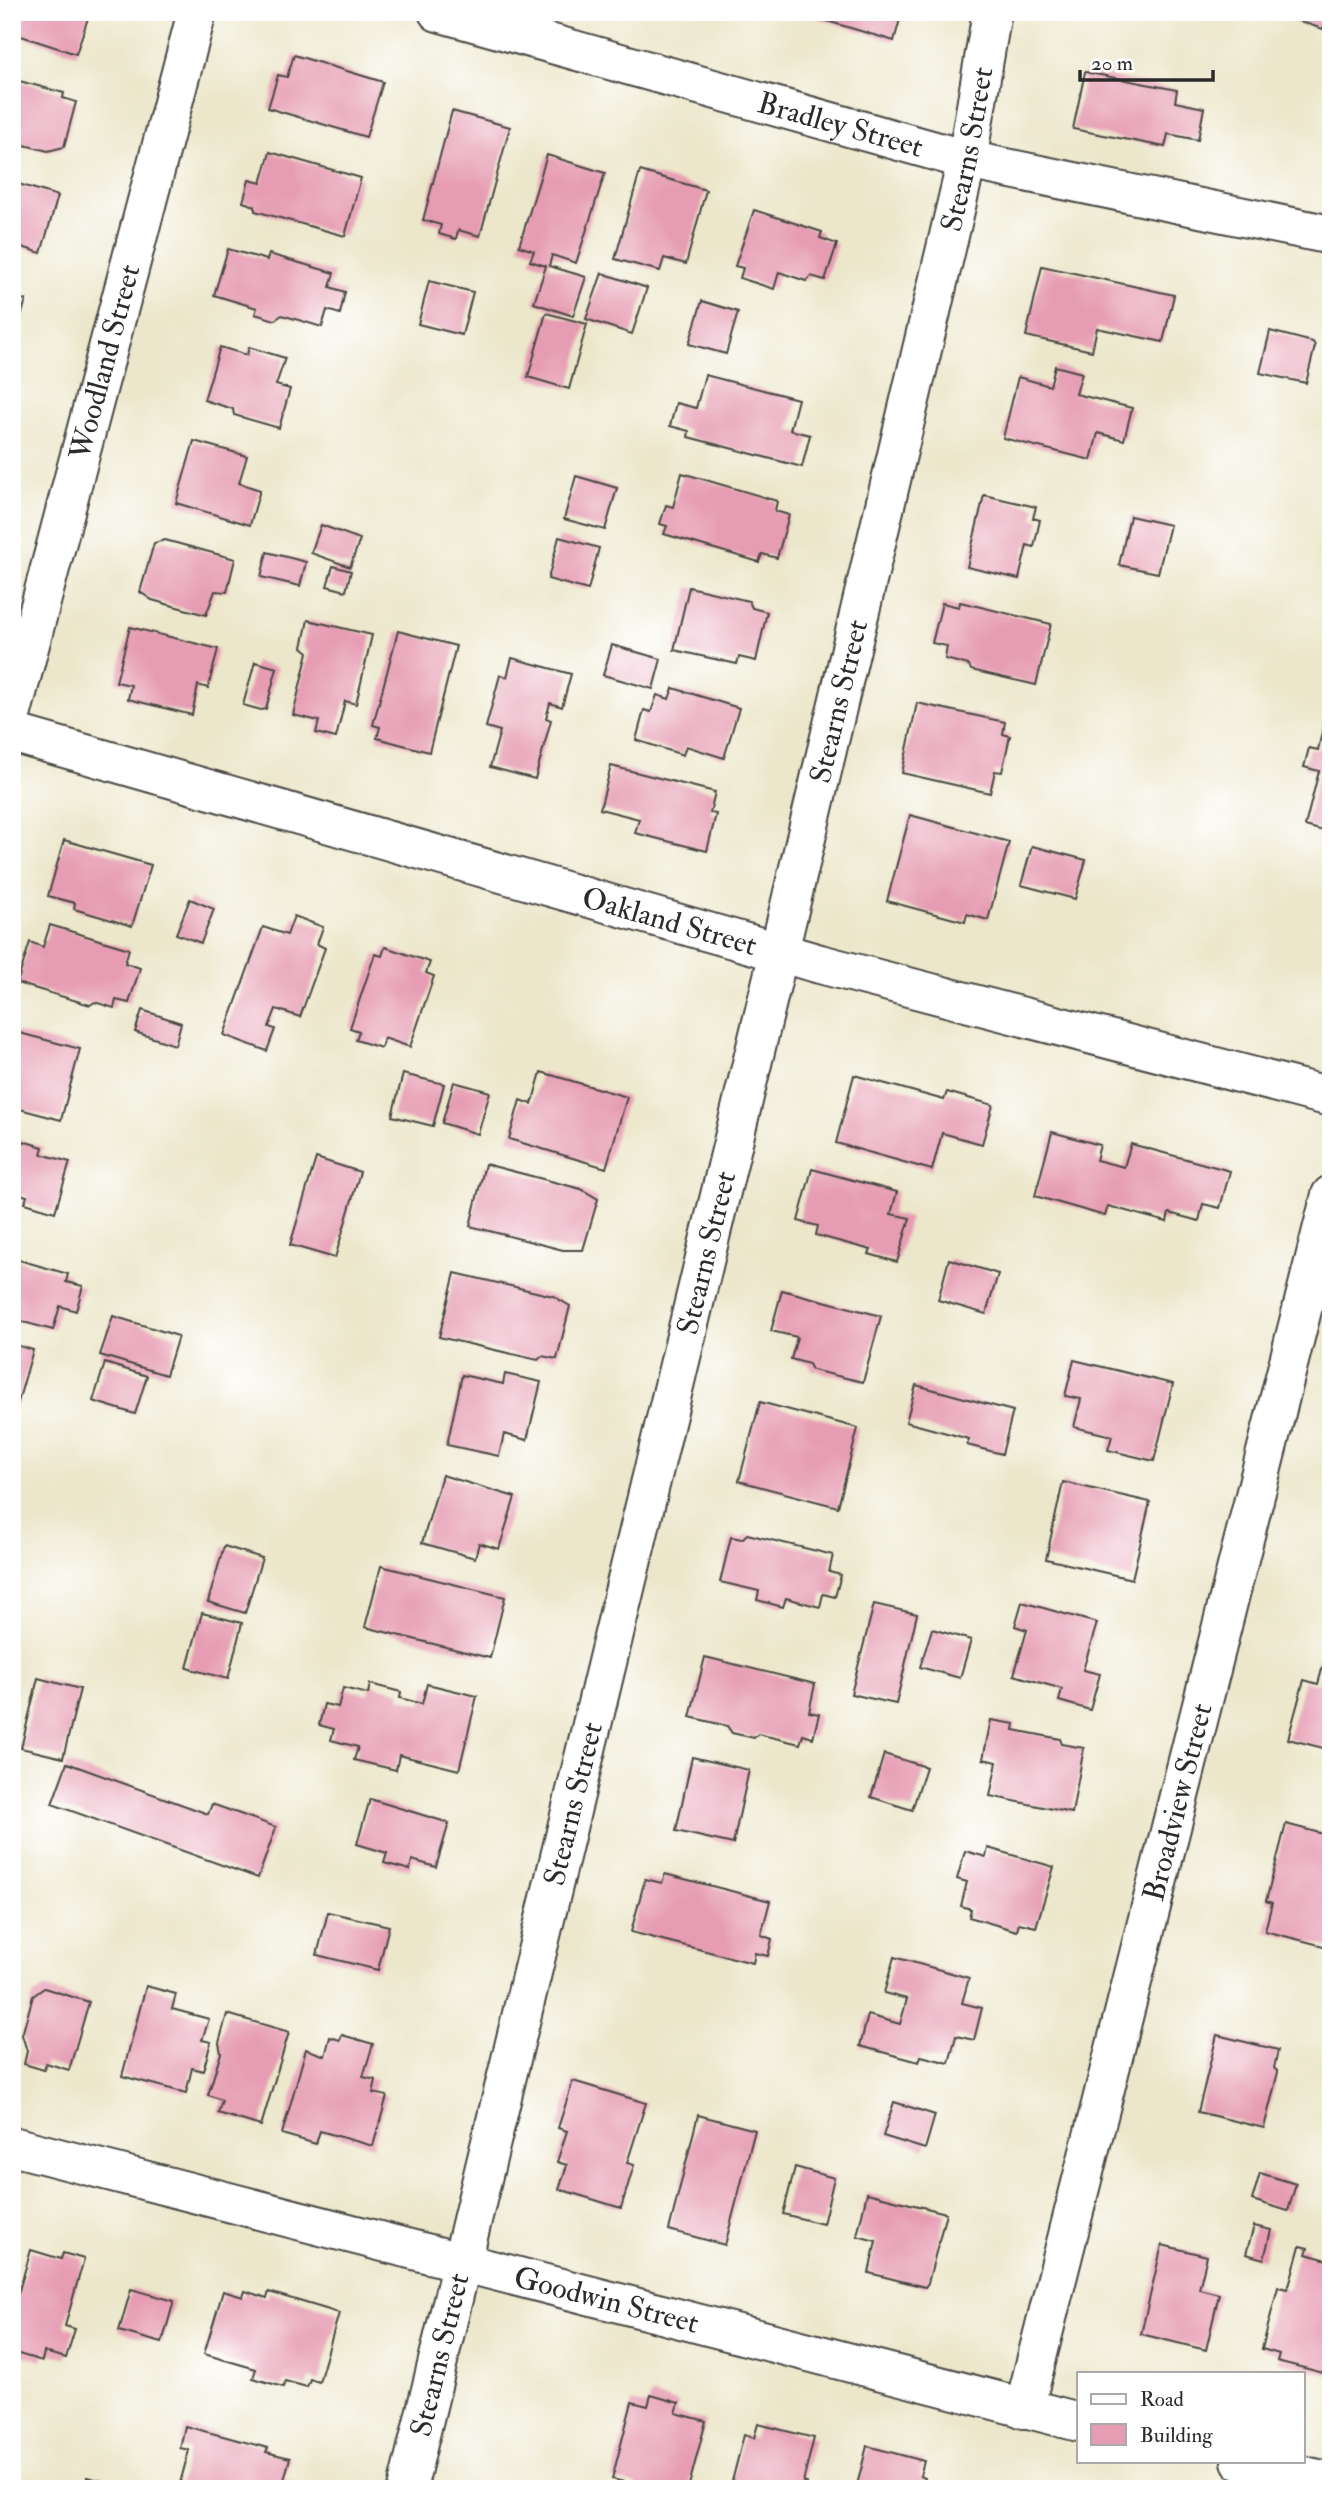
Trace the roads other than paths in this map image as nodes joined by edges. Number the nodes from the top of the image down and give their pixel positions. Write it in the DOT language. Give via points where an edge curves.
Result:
graph roads {
  1 [pos="197,12"];
  2 [pos="438,12"];
  3 [pos="992,12"];
  4 [pos="967,160"];
  5 [pos="1331,235"];
  6 [pos="12,712"];
  7 [pos="12,733"];
  8 [pos="779,952"];
  9 [pos="1331,1097"];
  10 [pos="1331,1195"];
  11 [pos="12,2146"];
  12 [pos="463,2262"];
  13 [pos="1024,2409"];
  14 [pos="1077,2422"];
  15 [pos="1245,2462"];
  16 [pos="1331,2482"];
  17 [pos="407,2489"];
  1 -- 6 [label="street, Woodland Street"];
  2 -- 4 [label="street, Bradley Street"];
  3 -- 4 [label="street, Stearns Street"];
  4 -- 5 [label="street, Bradley Street"];
  4 -- 8 [label="street, Stearns Street"];
  7 -- 8 [label="street, Oakland Street"];
  8 -- 9 [label="street, Oakland Street"];
  8 -- 12 [label="street, Stearns Street"];
  10 -- 13 [label="street, Broadview Street"];
  11 -- 12 [label="street, Goodwin Street"];
  12 -- 13 [label="street, Goodwin Street"];
  12 -- 17 [label="street, Stearns Street"];
  13 -- 14 [label="street, Goodwin Street"];
  15 -- 16 [label="street"];
}
